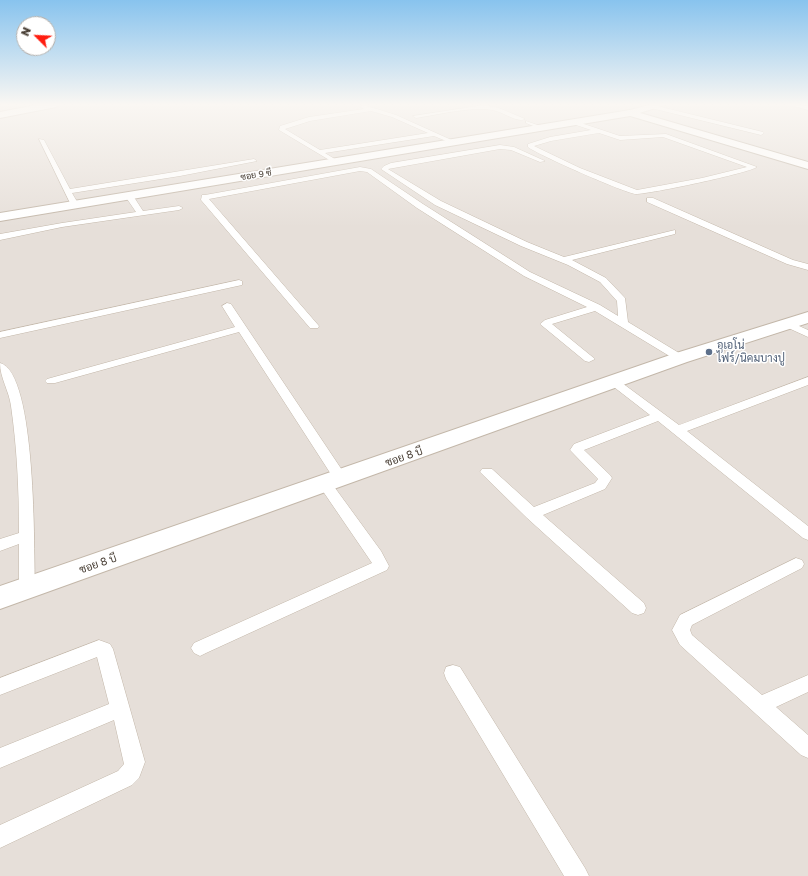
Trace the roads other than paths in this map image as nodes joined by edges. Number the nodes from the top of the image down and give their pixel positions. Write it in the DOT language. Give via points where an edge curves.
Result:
graph roads {
  1 [pos="44,145"];
  2 [pos="306,145"];
  3 [pos="365,145"];
  4 [pos="436,145"];
  5 [pos="530,145"];
  6 [pos="692,145"];
  7 [pos="737,145"];
  8 [pos="318,152"];
  9 [pos="254,161"];
  10 [pos="336,162"];
  11 [pos="808,166"];
  12 [pos="572,174"];
  13 [pos="68,190"];
  14 [pos="130,196"];
  15 [pos="650,200"];
  16 [pos="75,205"];
  17 [pos="179,208"];
  18 [pos="141,213"];
  19 [pos="0,217"];
  20 [pos="672,232"];
  21 [pos="0,237"];
  22 [pos="563,260"];
  23 [pos="808,267"];
  24 [pos="240,283"];
  25 [pos="227,306"];
  26 [pos="596,307"];
  27 [pos="798,320"];
  28 [pos="623,324"];
  29 [pos="314,326"];
  30 [pos="242,328"];
  31 [pos="808,334"];
  32 [pos="0,335"];
  33 [pos="680,358"];
  34 [pos="589,359"];
  35 [pos="0,366"];
  36 [pos="51,381"];
  37 [pos="808,381"];
  38 [pos="614,382"];
  39 [pos="659,416"];
  40 [pos="678,430"];
  41 [pos="487,472"];
  42 [pos="333,481"];
  43 [pos="532,514"];
  44 [pos="808,534"];
  45 [pos="26,536"];
  46 [pos="0,545"];
  47 [pos="796,564"];
  48 [pos="27,589"];
  49 [pos="0,598"];
  50 [pos="638,608"];
  51 [pos="200,648"];
  52 [pos="453,673"];
  53 [pos="808,683"];
  54 [pos="0,687"];
  55 [pos="760,705"];
  56 [pos="121,708"];
  57 [pos="808,748"];
  58 [pos="0,758"];
  59 [pos="0,837"];
  60 [pos="577,876"];
  1 -- 13 [label="lane"];
  2 -- 8 [label="lane"];
  3 -- 8 [label="lane"];
  4 -- 10 [label="street, ซอย 9 ซี"];
  5 -- 6 [label="lane" via="578,169 636,192 754,167"];
  7 -- 11 [label="street"];
  8 -- 10 [label="lane"];
  9 -- 13 [label="lane"];
  10 -- 14 [label="street, ซอย 9 ซี"];
  12 -- 22 [label="lane" via="512,148 500,147 391,165 384,169 438,203"];
  13 -- 16 [label="lane"];
  14 -- 16 [label="street, ซอย 9 ซี"];
  14 -- 18 [label="lane"];
  15 -- 23 [label="lane" via="790,262"];
  16 -- 19 [label="street, ซอย 9 ซี"];
  17 -- 18 [label="lane"];
  18 -- 21 [label="lane"];
  20 -- 22 [label="lane"];
  22 -- 28 [label="lane" via="603,280 613,290 622,300"];
  24 -- 32 [label="lane"];
  25 -- 30 [label="lane"];
  26 -- 28 [label="lane"];
  26 -- 29 [label="lane" via="527,274 365,169 205,197"];
  26 -- 34 [label="lane" via="545,324"];
  27 -- 31 [label="lane"];
  27 -- 33 [label="street, ซอย 8 บี"];
  28 -- 33 [label="lane"];
  30 -- 36 [label="lane"];
  30 -- 42 [label="lane"];
  33 -- 38 [label="street, ซอย 8 บี"];
  35 -- 45 [label="lane" via="8,374 20,416 25,455"];
  37 -- 40 [label="lane"];
  38 -- 39 [label="lane"];
  38 -- 42 [label="street, ซอย 8 บี"];
  39 -- 40 [label="lane"];
  39 -- 43 [label="lane" via="579,447 577,450 605,478 604,482 600,486"];
  40 -- 44 [label="lane"];
  41 -- 43 [label="lane"];
  42 -- 48 [label="street, ซอย 8 บี"];
  42 -- 51 [label="lane" via="383,569"];
  43 -- 50 [label="lane"];
  45 -- 46 [label="lane"];
  45 -- 48 [label="lane"];
  47 -- 55 [label="lane" via="686,620 681,630 686,640"];
  48 -- 49 [label="street, ซอย 8 บี"];
  52 -- 60 [label="lane"];
  53 -- 55 [label="lane"];
  54 -- 56 [label="lane" via="99,648 104,649 107,654"];
  55 -- 57 [label="lane"];
  56 -- 58 [label="lane"];
  56 -- 59 [label="lane" via="135,762 132,771 124,778"];
}
